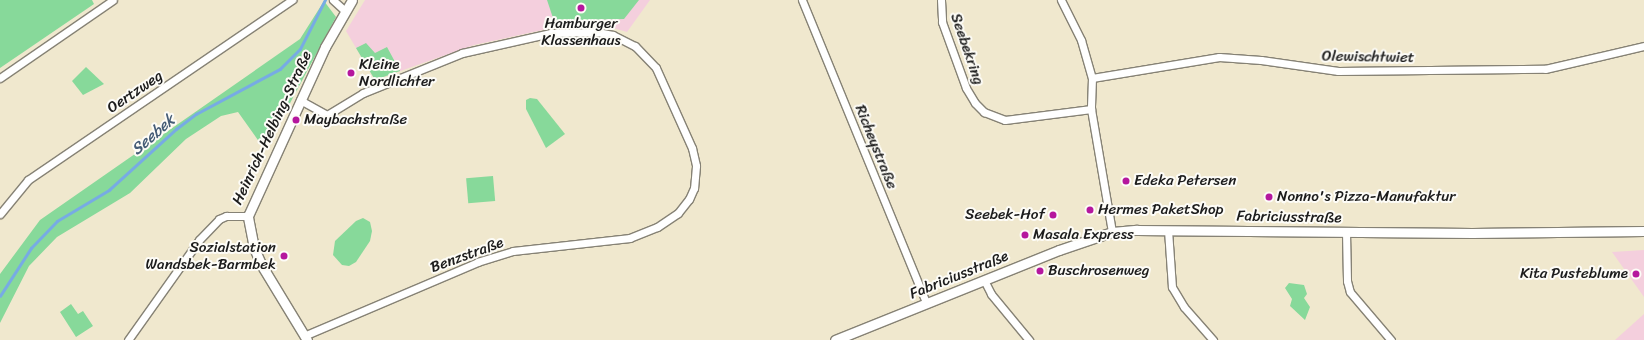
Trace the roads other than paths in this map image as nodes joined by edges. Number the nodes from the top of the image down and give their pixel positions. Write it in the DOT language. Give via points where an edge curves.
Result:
graph roads {
  1 [pos="113,0"];
  2 [pos="292,0"];
  3 [pos="333,0"];
  4 [pos="352,0"];
  5 [pos="802,0"];
  6 [pos="941,0"];
  7 [pos="1061,0"];
  8 [pos="344,10"];
  9 [pos="1644,46"];
  10 [pos="0,78"];
  11 [pos="1092,78"];
  12 [pos="300,100"];
  13 [pos="1091,109"];
  14 [pos="0,214"];
  15 [pos="248,216"];
  16 [pos="1168,230"];
  17 [pos="1644,230"];
  18 [pos="1112,232"];
  19 [pos="1346,232"];
  20 [pos="984,280"];
  21 [pos="926,303"];
  22 [pos="306,338"];
  23 [pos="128,340"];
  24 [pos="835,340"];
  25 [pos="1029,340"];
  26 [pos="1213,340"];
  27 [pos="1391,340"];
  1 -- 10 [label="street"];
  2 -- 14 [label="street, Oertzweg" via="28,180"];
  3 -- 8 [label="street"];
  4 -- 8 [label="street, Heinrich-Helbing-Straße"];
  5 -- 21 [label="street, Richeystraße"];
  6 -- 13 [label="street, Seebekring" via="942,22 966,88 984,112 1005,120"];
  7 -- 11 [label="street" via="1081,40"];
  8 -- 12 [label="street, Heinrich-Helbing-Straße"];
  9 -- 11 [label="street, Olewischtwiet" via="1545,69 1338,71 1219,57"];
  11 -- 13 [label="street"];
  12 -- 15 [label="street, Heinrich-Helbing-Straße"];
  12 -- 22 [label="street, Benzstraße" via="327,115 363,93 462,53 551,33 593,32 613,35 635,46 656,68 692,148 696,166 694,188 685,205 669,220 630,238 513,251 478,262"];
  13 -- 18 [label="street"];
  15 -- 22 [label="street" via="254,248 262,266"];
  15 -- 23 [label="street, Heinrich-Helbing-Straße" via="223,217 204,235"];
  16 -- 18 [label="street, Fabriciusstraße"];
  16 -- 19 [label="street, Fabriciusstraße"];
  16 -- 26 [label="street" via="1172,287 1184,307"];
  17 -- 19 [label="street, Fabriciusstraße"];
  18 -- 20 [label="street, Fabriciusstraße" via="1095,236"];
  19 -- 27 [label="street" via="1347,281 1350,292"];
  20 -- 21 [label="street, Fabriciusstraße"];
  20 -- 25 [label="street" via="990,294"];
  21 -- 24 [label="street, Fabriciusstraße"];
}
